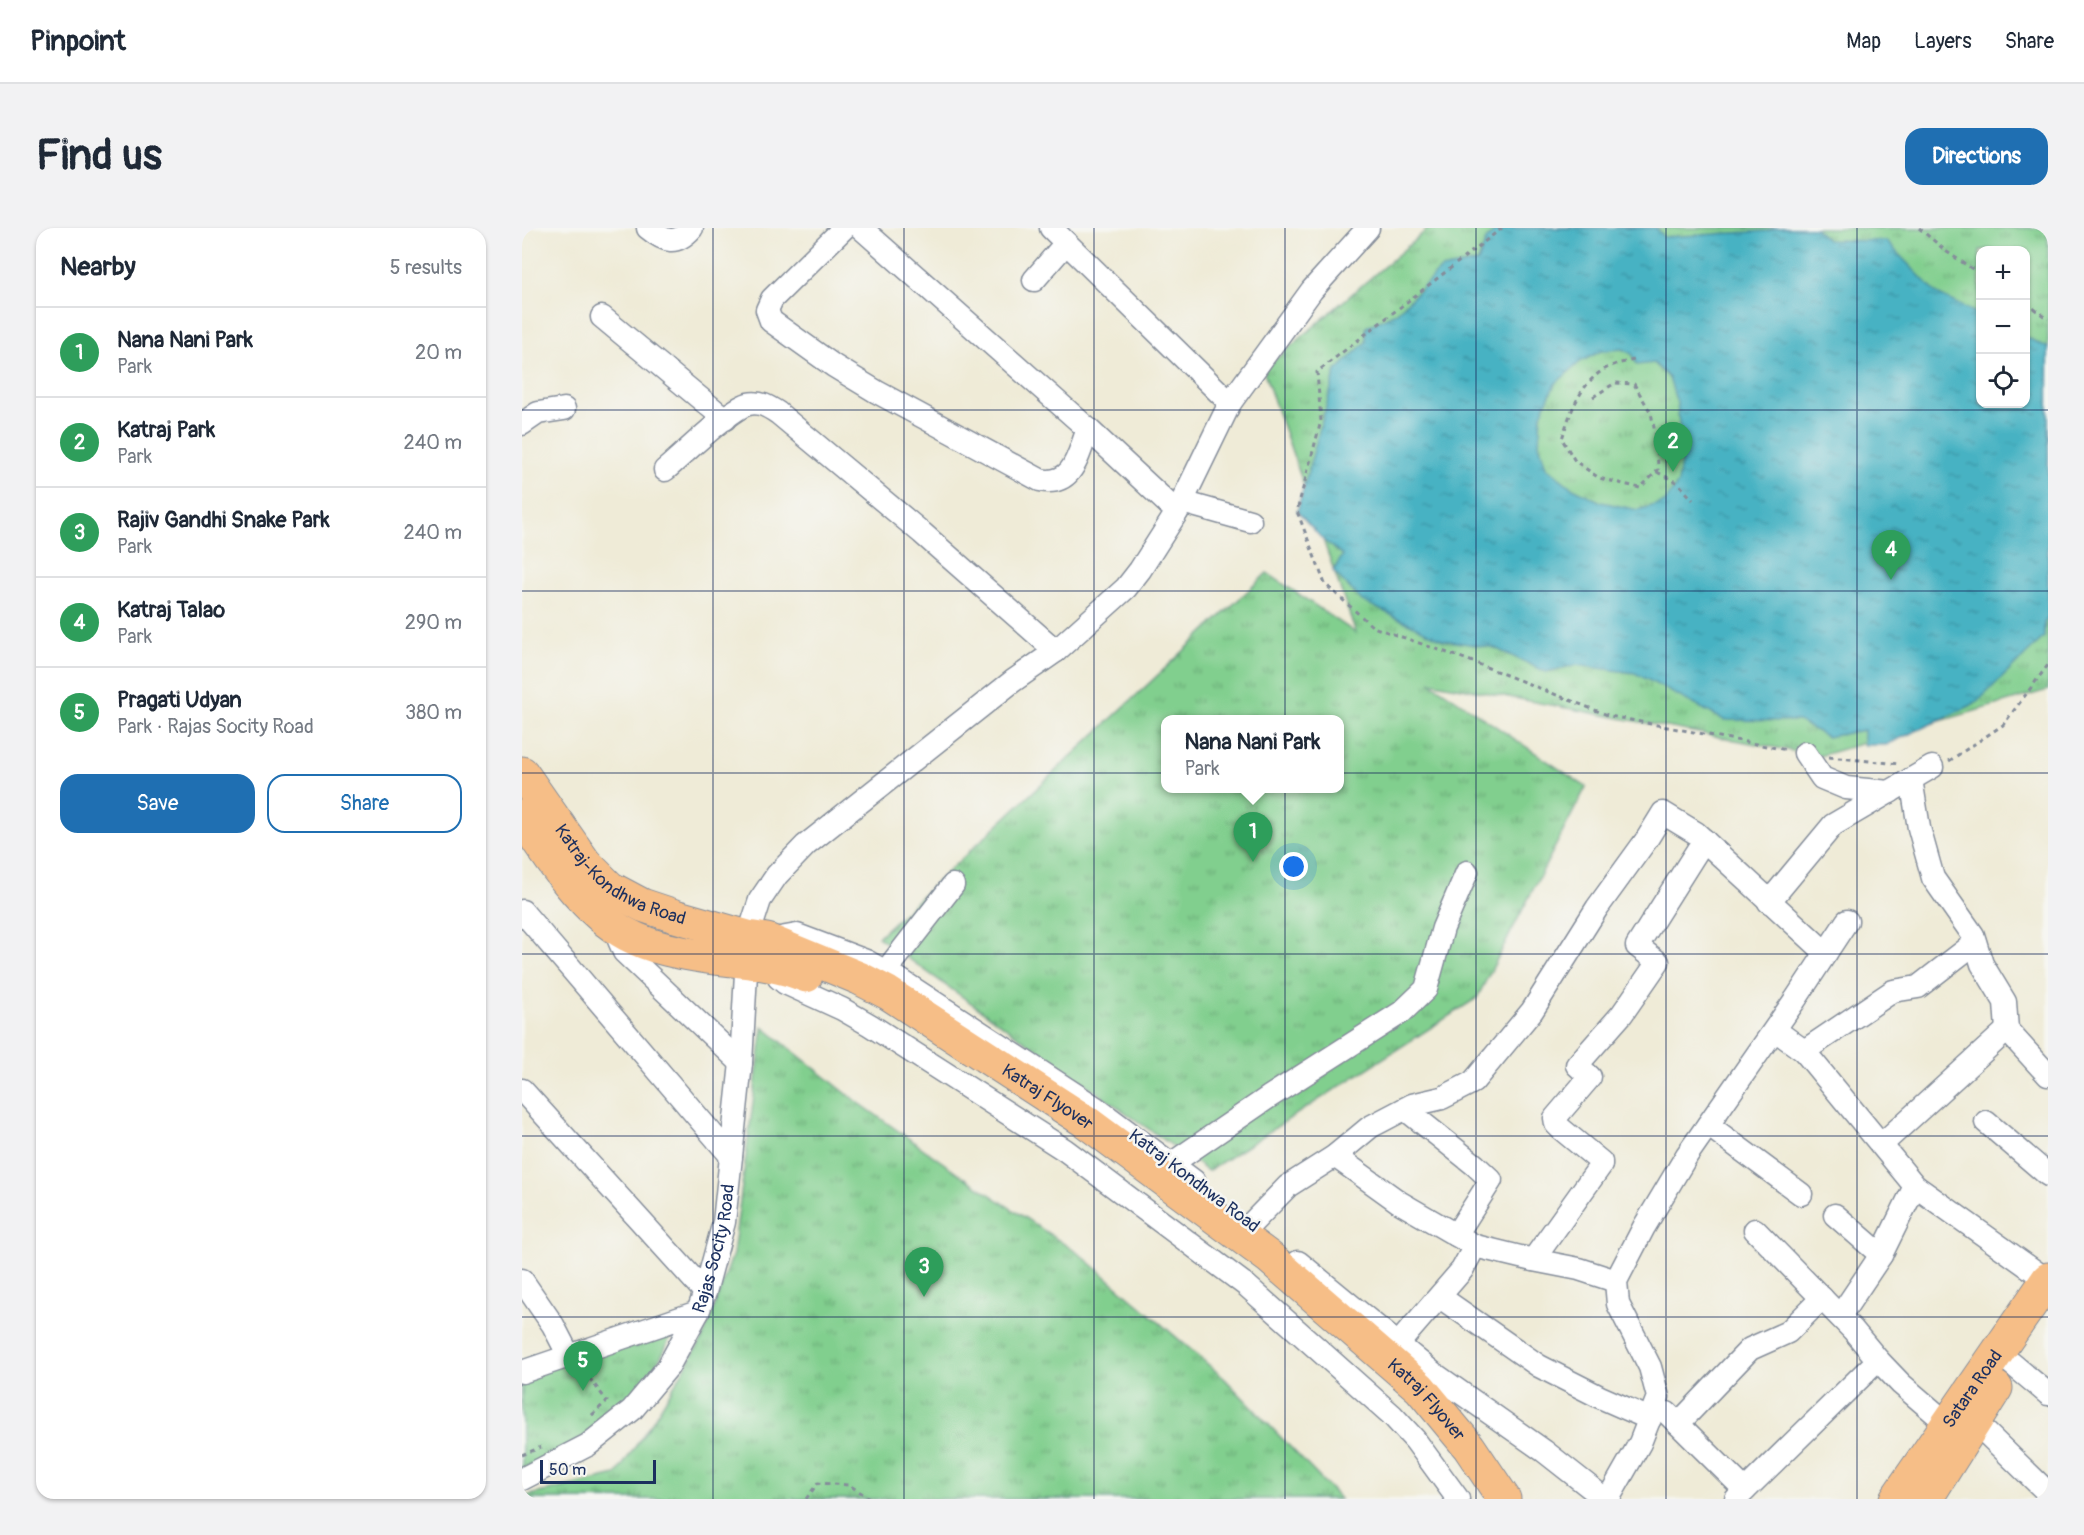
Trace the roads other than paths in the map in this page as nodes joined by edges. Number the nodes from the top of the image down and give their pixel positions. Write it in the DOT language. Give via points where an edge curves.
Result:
graph roads {
  1 [pos="648,228"];
  2 [pos="692,228"];
  3 [pos="844,228"];
  4 [pos="861,228"];
  5 [pos="1368,228"];
  6 [pos="1058,236"];
  7 [pos="1034,280"];
  8 [pos="602,317"];
  9 [pos="1230,403"];
  10 [pos="564,409"];
  11 [pos="724,419"];
  12 [pos="522,424"];
  13 [pos="1088,429"];
  14 [pos="664,470"];
  15 [pos="1179,507"];
  16 [pos="1250,521"];
  17 [pos="1056,651"];
  18 [pos="1805,753"];
  19 [pos="1932,767"];
  20 [pos="522,773"];
  21 [pos="1911,779"];
  22 [pos="1890,792"];
  23 [pos="525,828"];
  24 [pos="1704,840"];
  25 [pos="1467,872"];
  26 [pos="953,885"];
  27 [pos="1769,902"];
  28 [pos="522,911"];
  29 [pos="1846,921"];
  30 [pos="613,926"];
  31 [pos="1975,943"];
  32 [pos="1826,953"];
  33 [pos="768,954"];
  34 [pos="886,971"];
  35 [pos="1775,1030"];
  36 [pos="2007,1030"];
  37 [pos="1804,1052"];
  38 [pos="741,1063"];
  39 [pos="2048,1075"];
  40 [pos="522,1090"];
  41 [pos="1405,1109"];
  42 [pos="1986,1122"];
  43 [pos="1708,1125"];
  44 [pos="1882,1144"];
  45 [pos="731,1156"];
  46 [pos="1335,1156"];
  47 [pos="1171,1164"];
  48 [pos="2048,1175"];
  49 [pos="1915,1186"];
  50 [pos="1801,1194"];
  51 [pos="1835,1215"];
  52 [pos="1251,1224"];
  53 [pos="1755,1230"];
  54 [pos="1466,1240"];
  55 [pos="1881,1255"];
  56 [pos="1533,1260"];
  57 [pos="522,1280"];
  58 [pos="1616,1281"];
  59 [pos="2048,1288"];
  60 [pos="1440,1297"];
  61 [pos="1822,1298"];
  62 [pos="701,1302"];
  63 [pos="1840,1316"];
  64 [pos="1398,1344"];
  65 [pos="1878,1360"];
  66 [pos="2011,1363"];
  67 [pos="572,1365"];
  68 [pos="522,1372"];
  69 [pos="2048,1394"];
  70 [pos="1653,1410"];
  71 [pos="1678,1424"];
  72 [pos="1962,1428"];
  73 [pos="522,1479"];
  74 [pos="2048,1493"];
  75 [pos="1741,1495"];
  76 [pos="1458,1499"];
  77 [pos="1482,1499"];
  78 [pos="1504,1499"];
  79 [pos="1607,1499"];
  80 [pos="1896,1499"];
  81 [pos="1926,1499"];
  1 -- 2 [label="street" via="661,239 674,241"];
  3 -- 13 [label="street" via="772,299 767,310 771,321 877,392 1040,480 1052,483 1070,473"];
  4 -- 13 [label="street"];
  5 -- 9 [label="street, Rajas Socity Road" via="1312,290"];
  6 -- 7 [label="street"];
  6 -- 9 [label="street"];
  8 -- 11 [label="street"];
  9 -- 15 [label="street, Rajas Socity Road"];
  10 -- 12 [label="street" via="538,413"];
  11 -- 14 [label="street"];
  11 -- 17 [label="street" via="749,404 763,404 778,413"];
  13 -- 15 [label="street"];
  15 -- 16 [label="street"];
  15 -- 17 [label="street, Rajas Socity Road" via="1125,588"];
  17 -- 33 [label="street, Rajas Socity Road" via="806,845 777,874 760,900"];
  18 -- 22 [label="street" via="1822,778 1846,788"];
  19 -- 21 [label="street"];
  20 -- 33 [label="highway, Katraj-Kondhwa Road" via="585,863 610,888 642,905"];
  21 -- 22 [label="street"];
  21 -- 31 [label="street" via="1933,878 1973,934"];
  22 -- 27 [label="street" via="1833,825"];
  23 -- 30 [label="highway, Katraj-Kondhwa Road" via="569,882"];
  24 -- 27 [label="street"];
  24 -- 41 [label="street" via="1663,813 1532,1011 1473,1082 1442,1098"];
  24 -- 56 [label="street" via="1637,946 1658,962 1622,1014 1577,1065 1590,1077 1555,1118 1556,1124 1601,1165"];
  25 -- 47 [label="street" via="1443,928 1426,989 1401,1012"];
  26 -- 34 [label="street"];
  27 -- 32 [label="street"];
  28 -- 45 [label="street"];
  29 -- 32 [label="street"];
  30 -- 33 [label="highway, Katraj-Kondhwa Road" via="671,951"];
  30 -- 38 [label="street" via="624,952"];
  31 -- 36 [label="street" via="1982,964 2005,1002"];
  31 -- 37 [label="street" via="1918,987 1893,991"];
  32 -- 35 [label="street"];
  33 -- 34 [label="street, Katraj Kondhwa Road" via="797,935"];
  33 -- 38 [label="street, Rajas Socity Road"];
  33 -- 76 [label="street" via="784,983 870,1025 1065,1150 1247,1286 1392,1415"];
  33 -- 77 [label="highway, Katraj Flyover" via="878,1009 1074,1136 1259,1272 1407,1401"];
  33 -- 78 [label="highway, Katraj Flyover" via="868,983 1085,1121 1270,1258 1420,1388 1469,1447"];
  34 -- 47 [label="street, Katraj Kondhwa Road" via="1096,1108"];
  35 -- 37 [label="street"];
  35 -- 43 [label="street"];
  36 -- 39 [label="street"];
  36 -- 44 [label="street"];
  37 -- 44 [label="street"];
  38 -- 45 [label="street, Rajas Socity Road"];
  40 -- 62 [label="street"];
  41 -- 46 [label="street" via="1370,1127"];
  41 -- 54 [label="street" via="1491,1180"];
  42 -- 48 [label="street"];
  43 -- 50 [label="street"];
  43 -- 58 [label="street" via="1644,1227"];
  44 -- 49 [label="street"];
  45 -- 62 [label="street, Rajas Socity Road" via="724,1222"];
  46 -- 52 [label="street" via="1288,1186"];
  46 -- 54 [label="street" via="1399,1202"];
  47 -- 52 [label="street, Katraj Kondhwa Road"];
  49 -- 55 [label="street"];
  49 -- 59 [label="street"];
  51 -- 55 [label="street"];
  52 -- 64 [label="street, Katraj Kondhwa Road"];
  53 -- 61 [label="street"];
  54 -- 56 [label="street"];
  54 -- 60 [label="street" via="1462,1270"];
  55 -- 63 [label="street"];
  56 -- 58 [label="street"];
  57 -- 67 [label="street" via="553,1325"];
  58 -- 70 [label="street" via="1618,1304 1650,1367 1658,1397"];
  59 -- 66 [label="highway"];
  59 -- 72 [label="highway, Satara Road"];
  60 -- 64 [label="street"];
  60 -- 70 [label="street" via="1539,1366 1600,1397"];
  61 -- 63 [label="street"];
  61 -- 71 [label="street" via="1788,1332 1750,1349"];
  62 -- 67 [label="street"];
  62 -- 73 [label="street, Rajas Socity Road" via="668,1367 632,1410 588,1445"];
  63 -- 65 [label="street"];
  64 -- 79 [label="street, Katraj Kondhwa Road"];
  65 -- 72 [label="street"];
  65 -- 75 [label="street"];
  66 -- 69 [label="street"];
  66 -- 72 [label="highway"];
  67 -- 68 [label="street"];
  70 -- 71 [label="street"];
  70 -- 79 [label="street" via="1641,1443"];
  71 -- 75 [label="street"];
  72 -- 74 [label="street"];
  72 -- 80 [label="highway, Satara Road"];
  72 -- 81 [label="highway"];
}
